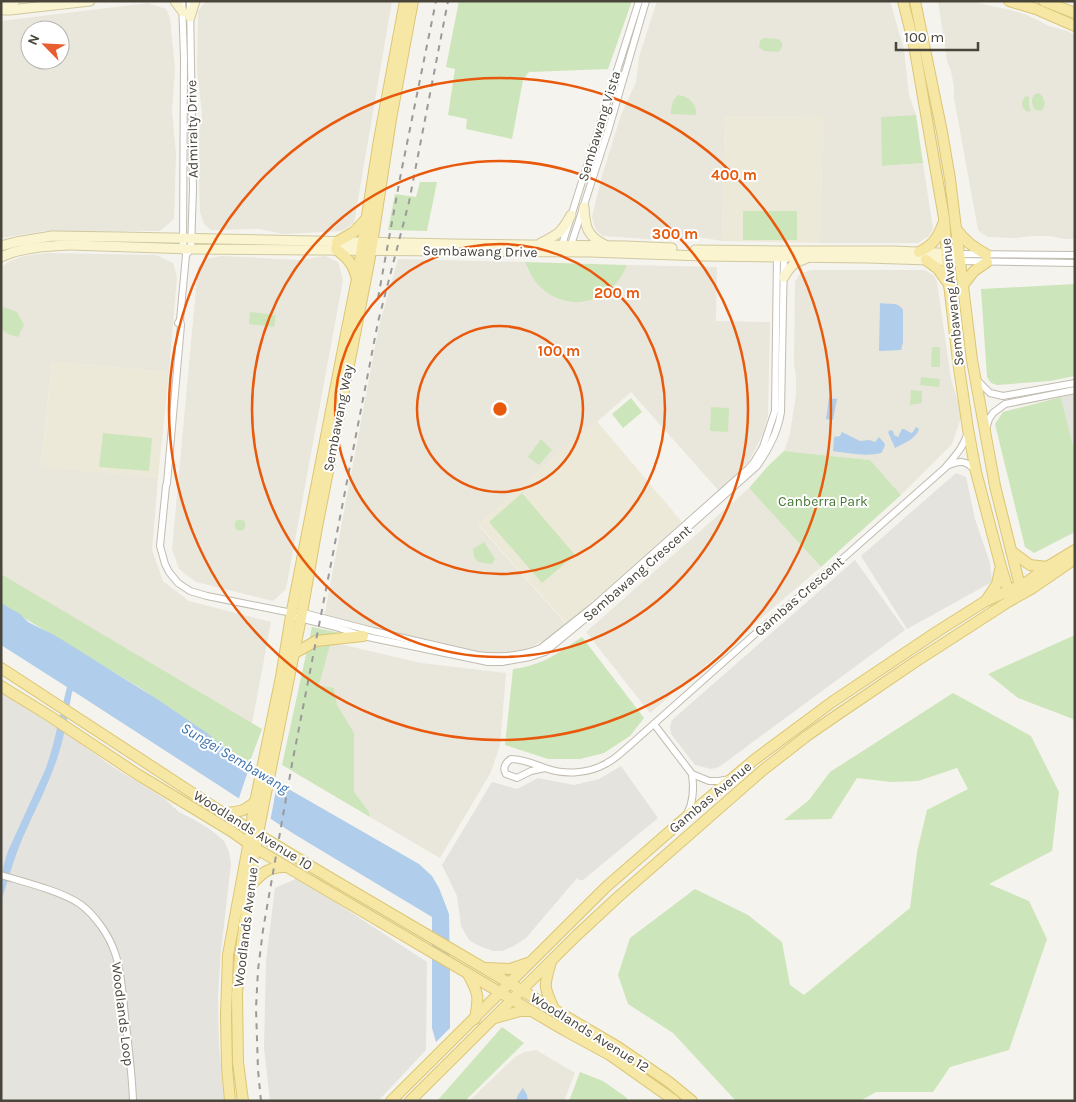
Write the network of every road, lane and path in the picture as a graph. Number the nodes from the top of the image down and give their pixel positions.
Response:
1 (15, 1) edge
2 (90, 1) edge
3 (175, 1) edge
4 (182, 1) edge
5 (190, 1) edge
6 (195, 1) edge
7 (638, 1) edge
8 (646, 1) edge
9 (903, 1) edge
10 (1009, 1) edge
11 (1044, 1) edge
12 (1, 2) edge
13 (406, 2) edge
14 (917, 4) edge
15 (1, 10) edge
16 (1075, 13) edge
17 (186, 15) junction
18 (1075, 26) edge
19 (584, 207) junction
20 (571, 215) junction
21 (367, 218) junction
22 (944, 218) junction
23 (956, 229) junction
24 (187, 239) junction
25 (538, 244) junction
26 (1, 246) edge
27 (337, 246) junction
28 (367, 246) junction
29 (606, 246) junction
30 (565, 248) junction
31 (187, 251) junction
32 (781, 254) junction
33 (1075, 255) edge
34 (922, 256) junction
35 (1, 257) edge
36 (810, 257) junction
37 (947, 257) junction
38 (960, 258) junction
39 (986, 258) junction
40 (1075, 262) edge
41 (784, 277) junction
42 (357, 279) junction
43 (949, 284) junction
44 (963, 286) junction
45 (357, 324) junction
46 (346, 334) junction
47 (975, 378) junction
48 (1075, 383) edge
49 (1075, 390) edge
50 (968, 429) junction
51 (985, 433) junction
52 (945, 468) junction
53 (976, 472) junction
54 (1075, 550) edge
55 (1011, 551) junction
56 (1075, 559) edge
57 (1001, 567) junction
58 (1047, 568) junction
59 (1021, 590) junction
60 (1010, 595) junction
61 (984, 602) junction
62 (295, 614) junction
63 (363, 636) junction
64 (293, 654) junction
65 (1, 668) edge
66 (1, 686) edge
67 (654, 724) junction
68 (802, 725) junction
69 (808, 735) junction
70 (770, 749) junction
71 (268, 758) junction
72 (776, 759) junction
73 (545, 768) junction
74 (692, 774) junction
75 (732, 778) junction
76 (256, 801) junction
77 (223, 813) junction
78 (257, 814) junction
79 (685, 818) junction
80 (231, 831) junction
81 (254, 832) junction
82 (252, 846) junction
83 (288, 867) junction
84 (243, 871) junction
85 (1, 874) edge
86 (250, 886) junction
87 (551, 961) junction
88 (532, 962) junction
89 (483, 967) junction
90 (468, 973) junction
91 (510, 984) junction
92 (521, 990) junction
93 (501, 992) junction
94 (513, 999) junction
95 (533, 1011) junction
96 (556, 1011) junction
97 (475, 1018) junction
98 (493, 1018) junction
99 (133, 1101) edge
100 (230, 1101) edge
101 (243, 1101) edge
102 (391, 1101) edge
103 (410, 1101) edge
104 (674, 1101) edge
105 (692, 1101) edge

1 - 12 main road
2 - 15 main road
3 - 17 main road
4 - 17 street, Admiralty Drive
5 - 17 street, Admiralty Drive
6 - 17 main road
7 - 20 street, Sembawang Vista
8 - 19 street, Sembawang Vista
9 - 22 main road, Sembawang Avenue
10 - 18 main road
11 - 16 main road
13 - 21 main road, Sembawang Way
13 - 28 main road, Sembawang Way
14 - 23 main road, Sembawang Avenue
17 - 24 street, Admiralty Drive
19 - 29 main road
19 - 30 street, Sembawang Vista
20 - 25 main road
20 - 30 street, Sembawang Vista
21 - 27 main road
21 - 28 main road, Sembawang Way
22 - 34 main road
22 - 37 main road, Sembawang Avenue
23 - 38 main road, Sembawang Avenue
23 - 39 main road
24 - 26 main road, Sembawang Drive
24 - 27 main road, Sembawang Drive
24 - 31 street, Admiralty Drive
25 - 28 main road, Sembawang Drive
25 - 30 main road, Sembawang Drive
27 - 28 main road, Sembawang Drive
27 - 31 main road, Sembawang Drive
27 - 42 main road
28 - 30 main road, Sembawang Drive
28 - 42 main road, Sembawang Way
28 - 45 main road, Sembawang Way
29 - 30 main road, Sembawang Drive
29 - 32 main road, Sembawang Drive
30 - 32 main road, Sembawang Drive
31 - 35 main road, Sembawang Drive
31 - 62 street, Admiralty Drive
32 - 34 main road, Sembawang Drive
32 - 36 main road, Sembawang Drive
32 - 41 street, Sembawang Crescent
32 - 62 street, Sembawang Crescent
33 - 39 street
34 - 36 main road, Sembawang Drive
34 - 37 main road, Sembawang Drive
34 - 43 main road
36 - 41 main road
37 - 38 main road, Sembawang Drive
37 - 43 main road, Sembawang Avenue
38 - 39 street
38 - 44 main road, Sembawang Avenue
39 - 40 street
39 - 44 main road
41 - 63 street, Sembawang Crescent
42 - 46 main road, Sembawang Way
43 - 50 main road, Sembawang Avenue
44 - 47 main road, Sembawang Avenue
45 - 46 main road
45 - 62 main road, Sembawang Way
46 - 62 main road, Sembawang Way
47 - 48 street
47 - 51 main road, Sembawang Avenue
49 - 51 street
50 - 52 street, Gambas Crescent
50 - 53 main road, Sembawang Avenue
51 - 55 main road, Sembawang Avenue
52 - 53 street
52 - 67 street, Gambas Crescent
53 - 57 main road, Sembawang Avenue
54 - 58 main road, Gambas Avenue
55 - 58 main road
55 - 59 main road, Sembawang Avenue
56 - 59 main road, Gambas Avenue
57 - 60 main road, Sembawang Avenue
57 - 61 main road
58 - 59 main road, Gambas Avenue
59 - 60 main road, Gambas Avenue
60 - 61 main road, Gambas Avenue
60 - 69 main road, Gambas Avenue
61 - 68 main road, Gambas Avenue
62 - 63 street, Sembawang Crescent
62 - 64 main road, Sembawang Way
62 - 71 main road, Sembawang Way
63 - 64 main road
64 - 71 main road, Sembawang Way
65 - 77 main road, Woodlands Avenue 10
66 - 80 main road, Woodlands Avenue 10
67 - 73 street, Gambas Crescent
67 - 74 street
68 - 69 main road
68 - 70 main road, Gambas Avenue
69 - 72 main road, Gambas Avenue
70 - 72 main road
70 - 75 main road, Gambas Avenue
71 - 76 main road, Sembawang Way
71 - 78 main road, Sembawang Way
72 - 87 main road, Gambas Avenue
73 - 73 street, Gambas Crescent
74 - 75 street
74 - 79 street
75 - 79 main road, Gambas Avenue
76 - 77 main road
76 - 78 main road, Sembawang Way
77 - 81 main road, Woodlands Avenue 10
78 - 81 main road, Sembawang Way
79 - 88 main road, Gambas Avenue
80 - 82 main road, Woodlands Avenue 10
80 - 84 main road
81 - 82 main road, Woodlands Avenue 7
81 - 89 main road, Woodlands Avenue 10
82 - 83 main road, Woodlands Avenue 10
82 - 84 main road, Woodlands Avenue 7
82 - 86 main road, Woodlands Avenue 7
83 - 86 main road
83 - 90 main road, Woodlands Avenue 10
84 - 100 main road, Woodlands Avenue 7
85 - 99 street, Woodlands Loop
86 - 101 main road, Woodlands Avenue 7
87 - 92 main road, Gambas Avenue
87 - 96 main road
88 - 89 main road
88 - 91 main road, Gambas Avenue
89 - 91 main road, Woodlands Avenue 10
90 - 93 main road, Woodlands Avenue 10
90 - 97 main road
91 - 92 main road, Woodlands Avenue 12
91 - 93 main road, Gambas Avenue
92 - 94 main road, Gambas Avenue
92 - 96 main road, Woodlands Avenue 12
93 - 94 main road, Woodlands Avenue 12
93 - 97 main road, Gambas Avenue
94 - 95 main road, Woodlands Avenue 12
94 - 98 main road, Gambas Avenue
95 - 98 main road
95 - 104 main road, Woodlands Avenue 12
96 - 105 main road, Woodlands Avenue 12
97 - 102 main road, Gambas Avenue
98 - 103 main road, Gambas Avenue

